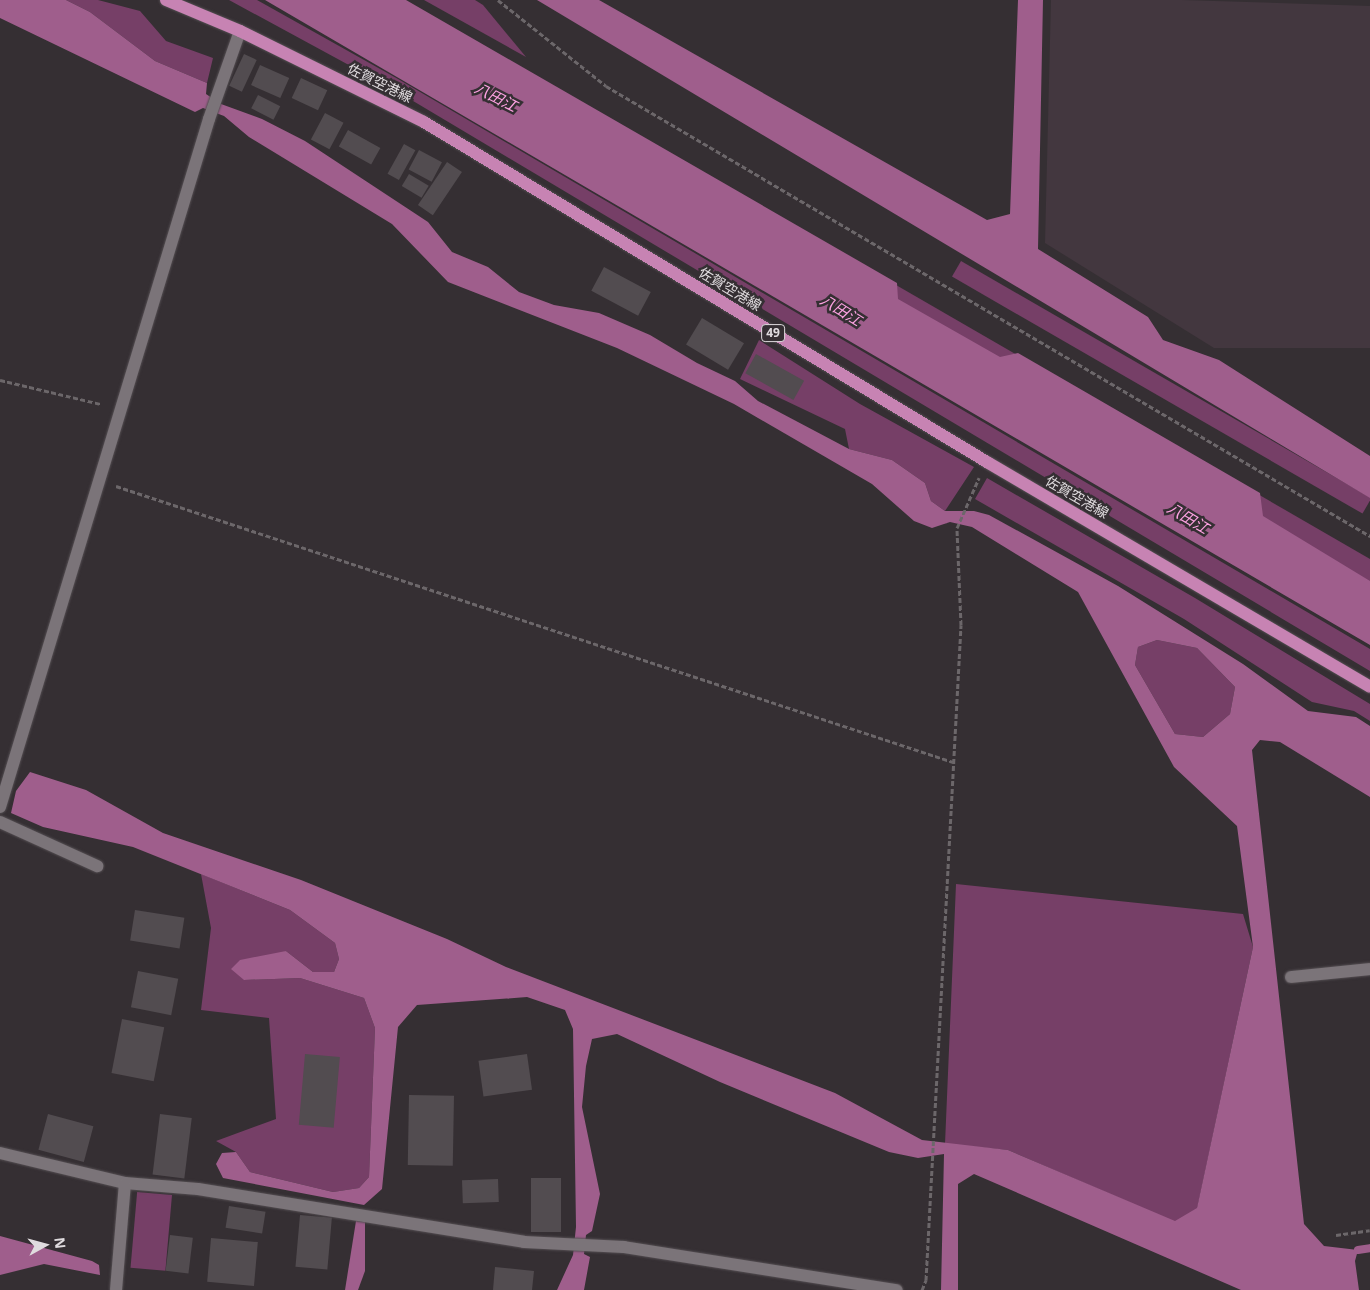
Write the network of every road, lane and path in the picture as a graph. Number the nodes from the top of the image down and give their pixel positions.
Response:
1 (166, 0) edge
2 (498, 0) edge
3 (240, 31) junction
4 (0, 380) edge
5 (121, 409) junction
6 (987, 462) junction
7 (99, 481) junction
8 (1370, 536) edge
9 (1370, 687) edge
10 (953, 762) junction
11 (0, 807) edge
12 (0, 822) edge
13 (97, 866) dead end
14 (1370, 969) edge
15 (1291, 977) dead end
16 (0, 1153) edge
17 (125, 1183) junction
18 (1370, 1230) edge
19 (1336, 1235) dead end
20 (116, 1290) edge
21 (897, 1290) edge
22 (922, 1290) edge

1 - 3 main road, 佐賀空港線 / 49
2 - 8 path
3 - 5 street
3 - 6 main road, 佐賀空港線 / 49
4 - 5 path
5 - 7 street
6 - 9 main road, 佐賀空港線 / 49
6 - 10 path
7 - 10 path
7 - 11 street
10 - 22 path
12 - 13 street
14 - 15 street
16 - 17 street
17 - 20 street
17 - 21 street
18 - 19 path

